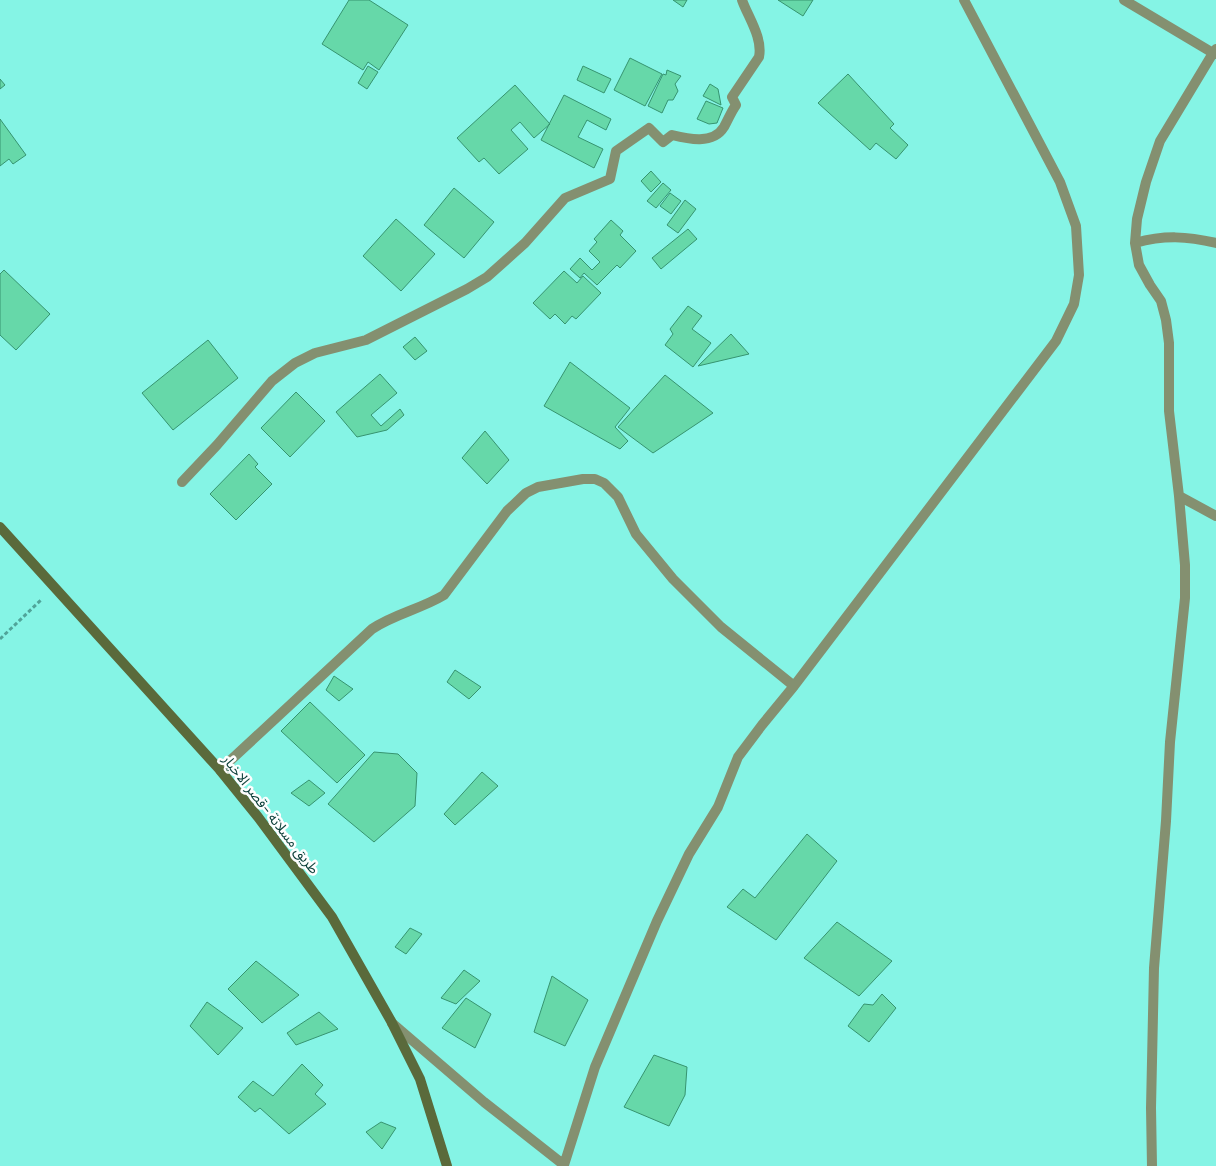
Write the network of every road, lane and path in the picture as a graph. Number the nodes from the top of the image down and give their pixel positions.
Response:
1 (742, 0) edge
2 (964, 0) edge
3 (1124, 0) edge
4 (1215, 52) edge
5 (1135, 243) junction
6 (1216, 243) edge
7 (182, 482) dead end
8 (1179, 496) junction
9 (1216, 516) edge
10 (0, 527) edge
11 (54, 588) junction
12 (0, 639) edge
13 (794, 686) junction
14 (220, 770) junction
15 (391, 1021) junction
16 (447, 1166) edge
17 (563, 1166) edge
18 (1152, 1166) edge

1 - 7 street
2 - 13 street
3 - 4 street
4 - 5 street
5 - 6 street
5 - 8 street
8 - 9 street
8 - 18 street
10 - 11 main road, طريق مسلاتة -قصر الاخيار
11 - 12 path
11 - 14 main road, طريق مسلاتة -قصر الاخيار
13 - 14 street
13 - 17 street
14 - 15 main road, طريق مسلاتة -قصر الاخيار
15 - 16 main road, طريق مسلاتة -قصر الاخيار
15 - 17 street

